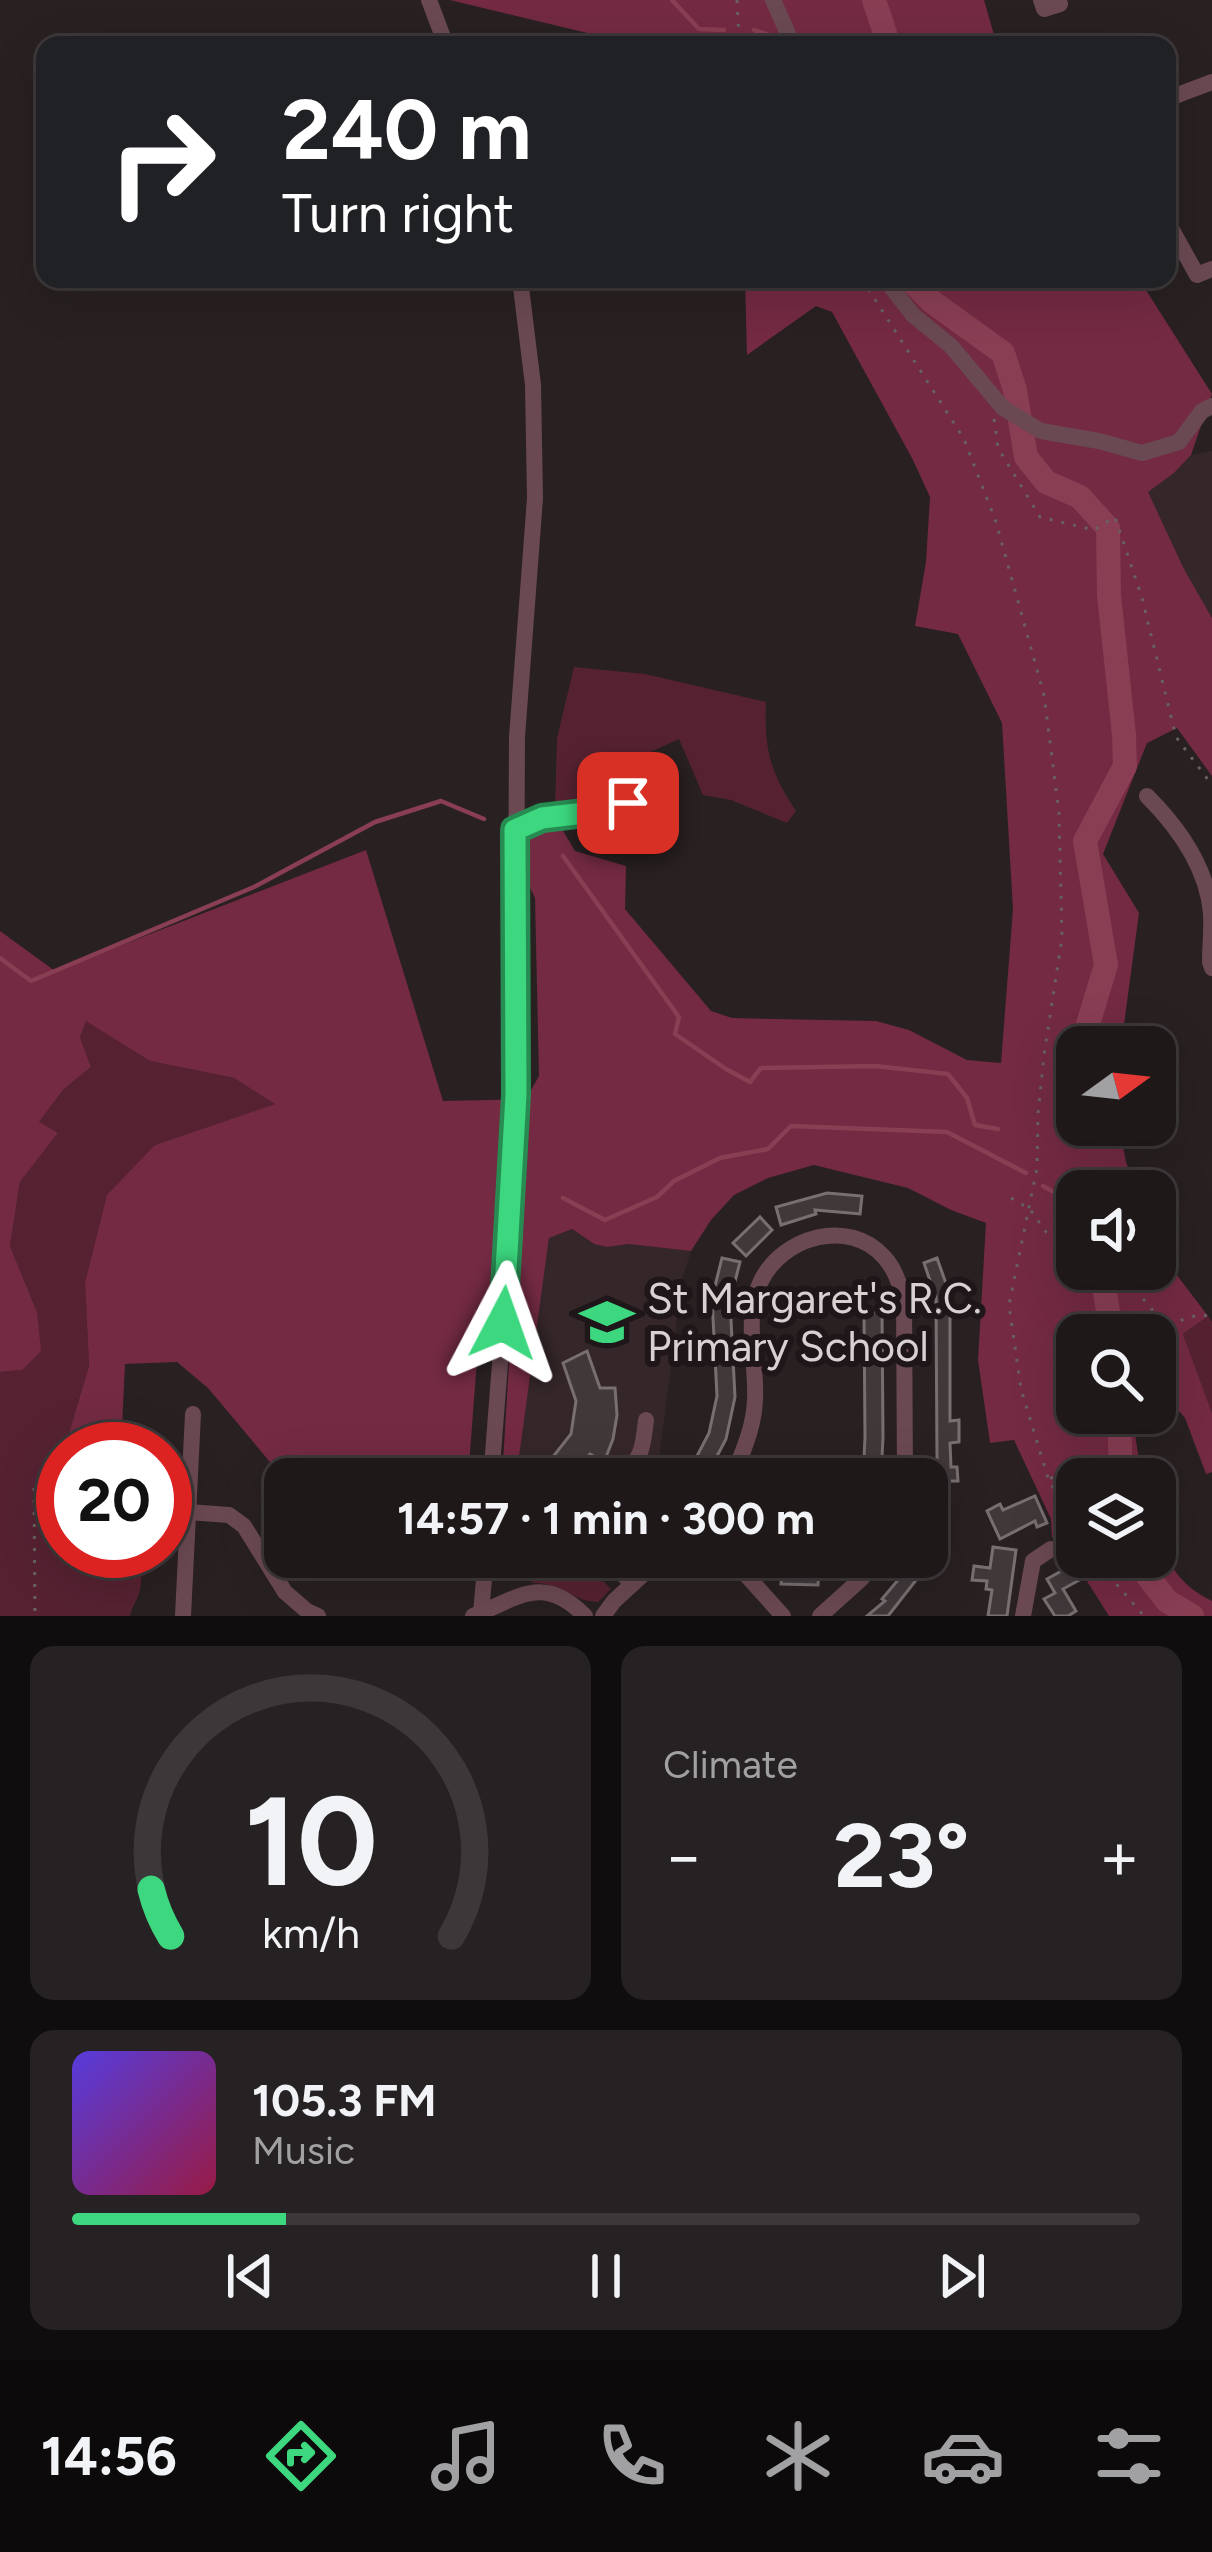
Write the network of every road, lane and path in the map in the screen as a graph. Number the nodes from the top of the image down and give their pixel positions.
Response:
1 (430, 0) edge
2 (736, 0) edge
3 (773, 0) edge
4 (1041, 0) edge
5 (1060, 4) dead end
6 (443, 36) edge
7 (742, 36) edge
8 (789, 36) edge
9 (1212, 82) edge
10 (1176, 96) edge
11 (1176, 237) edge
12 (1212, 269) edge
13 (521, 288) edge
14 (868, 288) edge
15 (892, 288) edge
16 (989, 392) junction
17 (1212, 406) edge
18 (1212, 785) edge
19 (1148, 796) dead end
20 (628, 803) dead end
21 (515, 830) junction
22 (1212, 968) edge
23 (1011, 1198) dead end
24 (1030, 1209) junction
25 (1056, 1241) edge
26 (1135, 1290) edge
27 (1212, 1316) edge
28 (193, 1414) dead end
29 (646, 1420) dead end
30 (192, 1434) edge
31 (492, 1458) edge
32 (638, 1458) edge
33 (741, 1458) edge
34 (904, 1458) edge
35 (1056, 1477) edge
36 (1048, 1478) junction
37 (34, 1488) dead end
38 (1056, 1492) edge
39 (192, 1512) edge
40 (1051, 1549) dead end
41 (185, 1578) edge
42 (483, 1578) edge
43 (626, 1578) edge
44 (639, 1578) edge
45 (749, 1578) edge
46 (862, 1578) edge
47 (1112, 1578) edge
48 (632, 1584) junction
49 (477, 1614) edge
50 (35, 1616) edge
51 (183, 1616) edge
52 (318, 1616) edge
53 (585, 1616) edge
54 (603, 1616) edge
55 (783, 1616) edge
56 (820, 1616) edge
57 (1023, 1616) edge
58 (1144, 1616) edge

1 - 6 street
2 - 7 path
3 - 8 street
4 - 5 street
9 - 10 street
11 - 12 street
13 - 21 street
14 - 24 path
15 - 16 street
16 - 17 street
16 - 18 path
19 - 22 street
20 - 21 street
21 - 31 street
23 - 24 path
24 - 25 path
24 - 36 path
26 - 27 path
28 - 30 street
29 - 32 street
33 - 34 street
35 - 36 path
36 - 38 path
37 - 50 path
39 - 52 street
40 - 57 street
41 - 51 street
42 - 49 street
43 - 48 street
44 - 48 street
45 - 55 street
46 - 56 street
47 - 58 path
48 - 54 street
49 - 53 street

